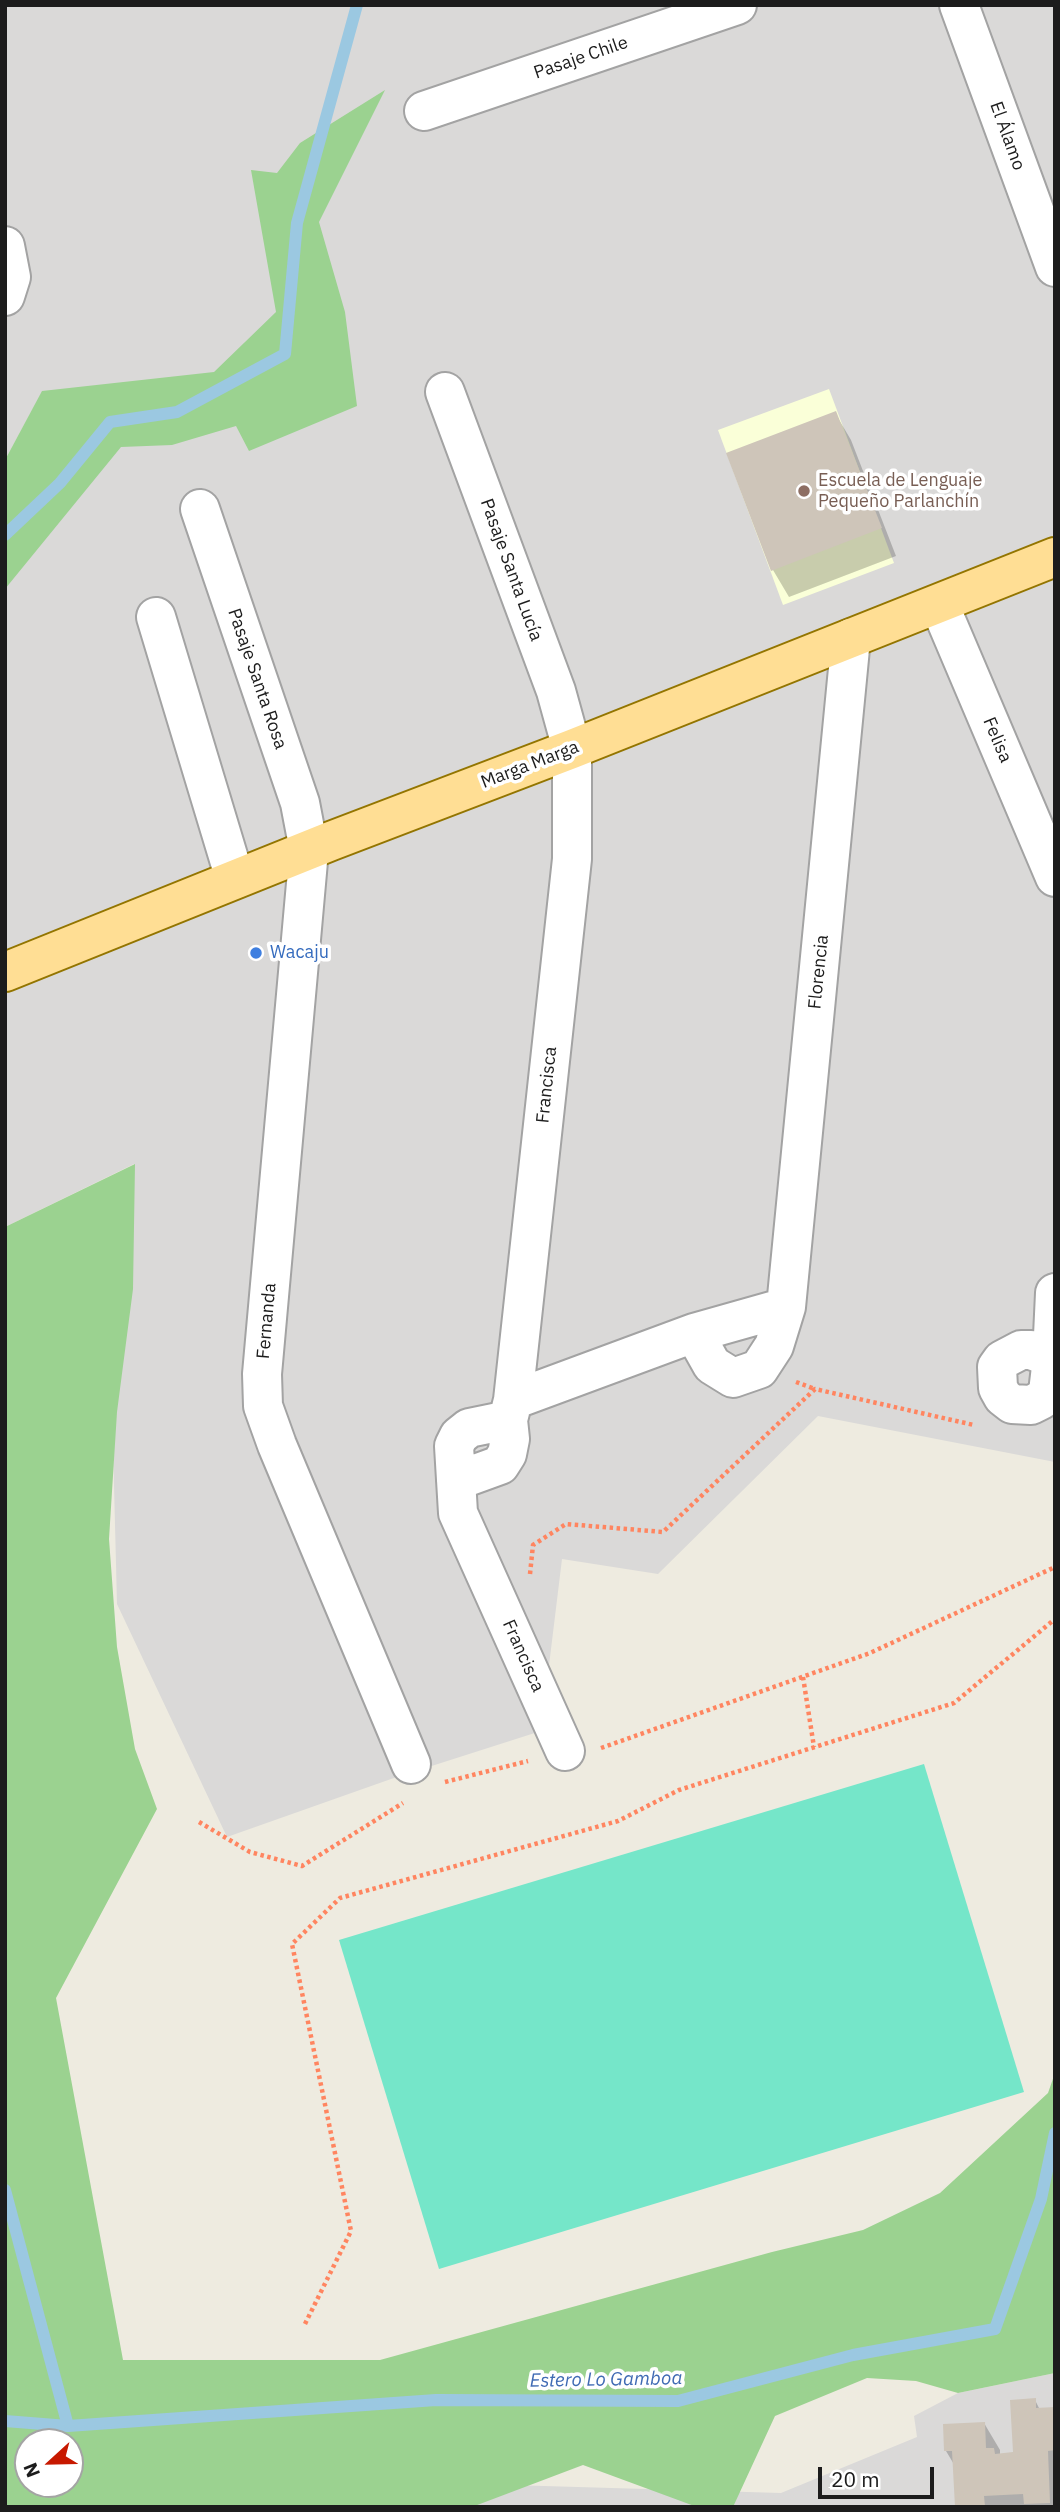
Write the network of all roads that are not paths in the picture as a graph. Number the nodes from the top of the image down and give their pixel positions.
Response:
1 (737, 5) edge
2 (959, 5) edge
3 (424, 111) dead end
4 (5, 246) edge
5 (1055, 267) edge
6 (5, 296) edge
7 (445, 392) dead end
8 (200, 509) dead end
9 (1055, 557) edge
10 (939, 604) junction
11 (156, 617) dead end
12 (851, 638) junction
13 (572, 749) junction
14 (309, 850) junction
15 (1055, 877) edge
16 (235, 879) junction
17 (5, 972) edge
18 (1055, 1293) edge
19 (786, 1307) junction
20 (694, 1334) junction
21 (1045, 1355) dead end
22 (511, 1410) junction
23 (565, 1751) road end
24 (409, 1783) road end

1 - 3 street, Pasaje Chile
2 - 5 street, El Álamo
4 - 6 street
7 - 13 street, Pasaje Santa Lucía
8 - 14 street, Pasaje Santa Rosa
9 - 10 main road, Marga Marga
10 - 12 main road, Marga Marga
10 - 15 street, Felisa
11 - 16 street
12 - 13 main road, Marga Marga
12 - 19 street, Florencia
13 - 14 main road, Marga Marga
13 - 22 street, Francisca
14 - 16 main road, Marga Marga
14 - 24 street, Fernanda
16 - 17 main road, Marga Marga
18 - 21 street
19 - 20 street
19 - 20 street, Florencia
20 - 22 street
22 - 23 street, Francisca

